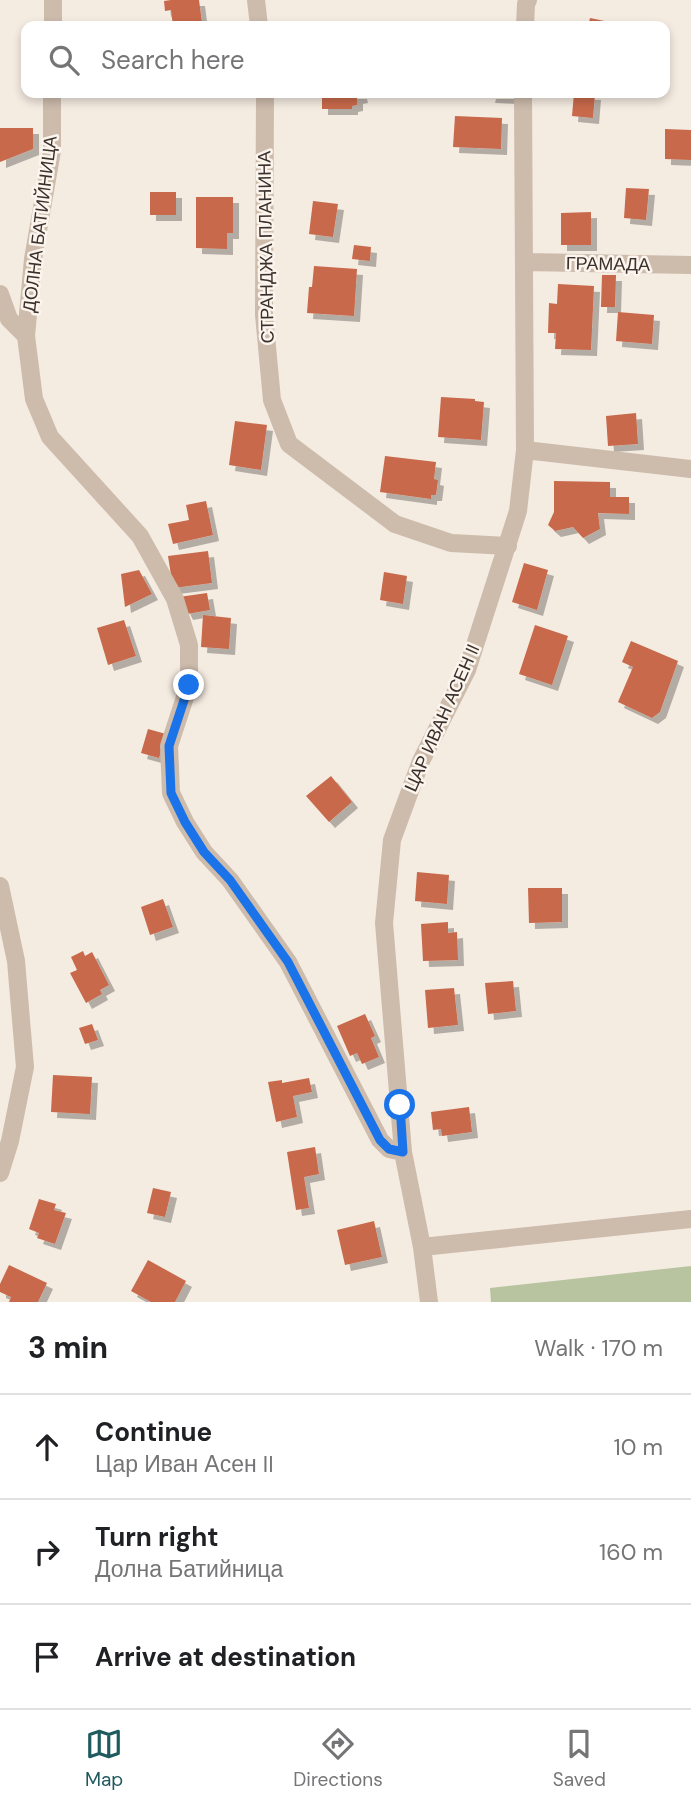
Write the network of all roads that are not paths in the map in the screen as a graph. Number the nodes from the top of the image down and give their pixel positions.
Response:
1 (53, 0) edge
2 (256, 0) edge
3 (528, 0) edge
4 (53, 21) edge
5 (258, 21) edge
6 (525, 21) edge
7 (52, 98) edge
8 (265, 98) edge
9 (523, 98) edge
10 (525, 262) junction
11 (691, 265) edge
12 (0, 294) edge
13 (26, 336) junction
14 (525, 450) junction
15 (691, 470) edge
16 (508, 546) junction
17 (0, 886) edge
18 (403, 1152) junction
19 (0, 1173) edge
20 (691, 1219) edge
21 (422, 1247) junction
22 (429, 1302) edge

1 - 4 street
2 - 5 street
3 - 6 street
7 - 13 street, ДОЛНА БАТИЙНИЦА
8 - 16 street, СТРАНДЖА ПЛАНИНА
9 - 10 street, ЦАР ИВАН АСЕН II
10 - 11 street, ГРАМАДА
10 - 14 street, ЦАР ИВАН АСЕН II
12 - 13 street
13 - 18 street, ДОЛНА БАТИЙНИЦА
14 - 15 street
14 - 16 street, ЦАР ИВАН АСЕН II
16 - 18 street, ЦАР ИВАН АСЕН II
17 - 19 street
18 - 21 street, ЦАР ИВАН АСЕН II
20 - 21 street
21 - 22 street, ЦАР ИВАН АСЕН II

